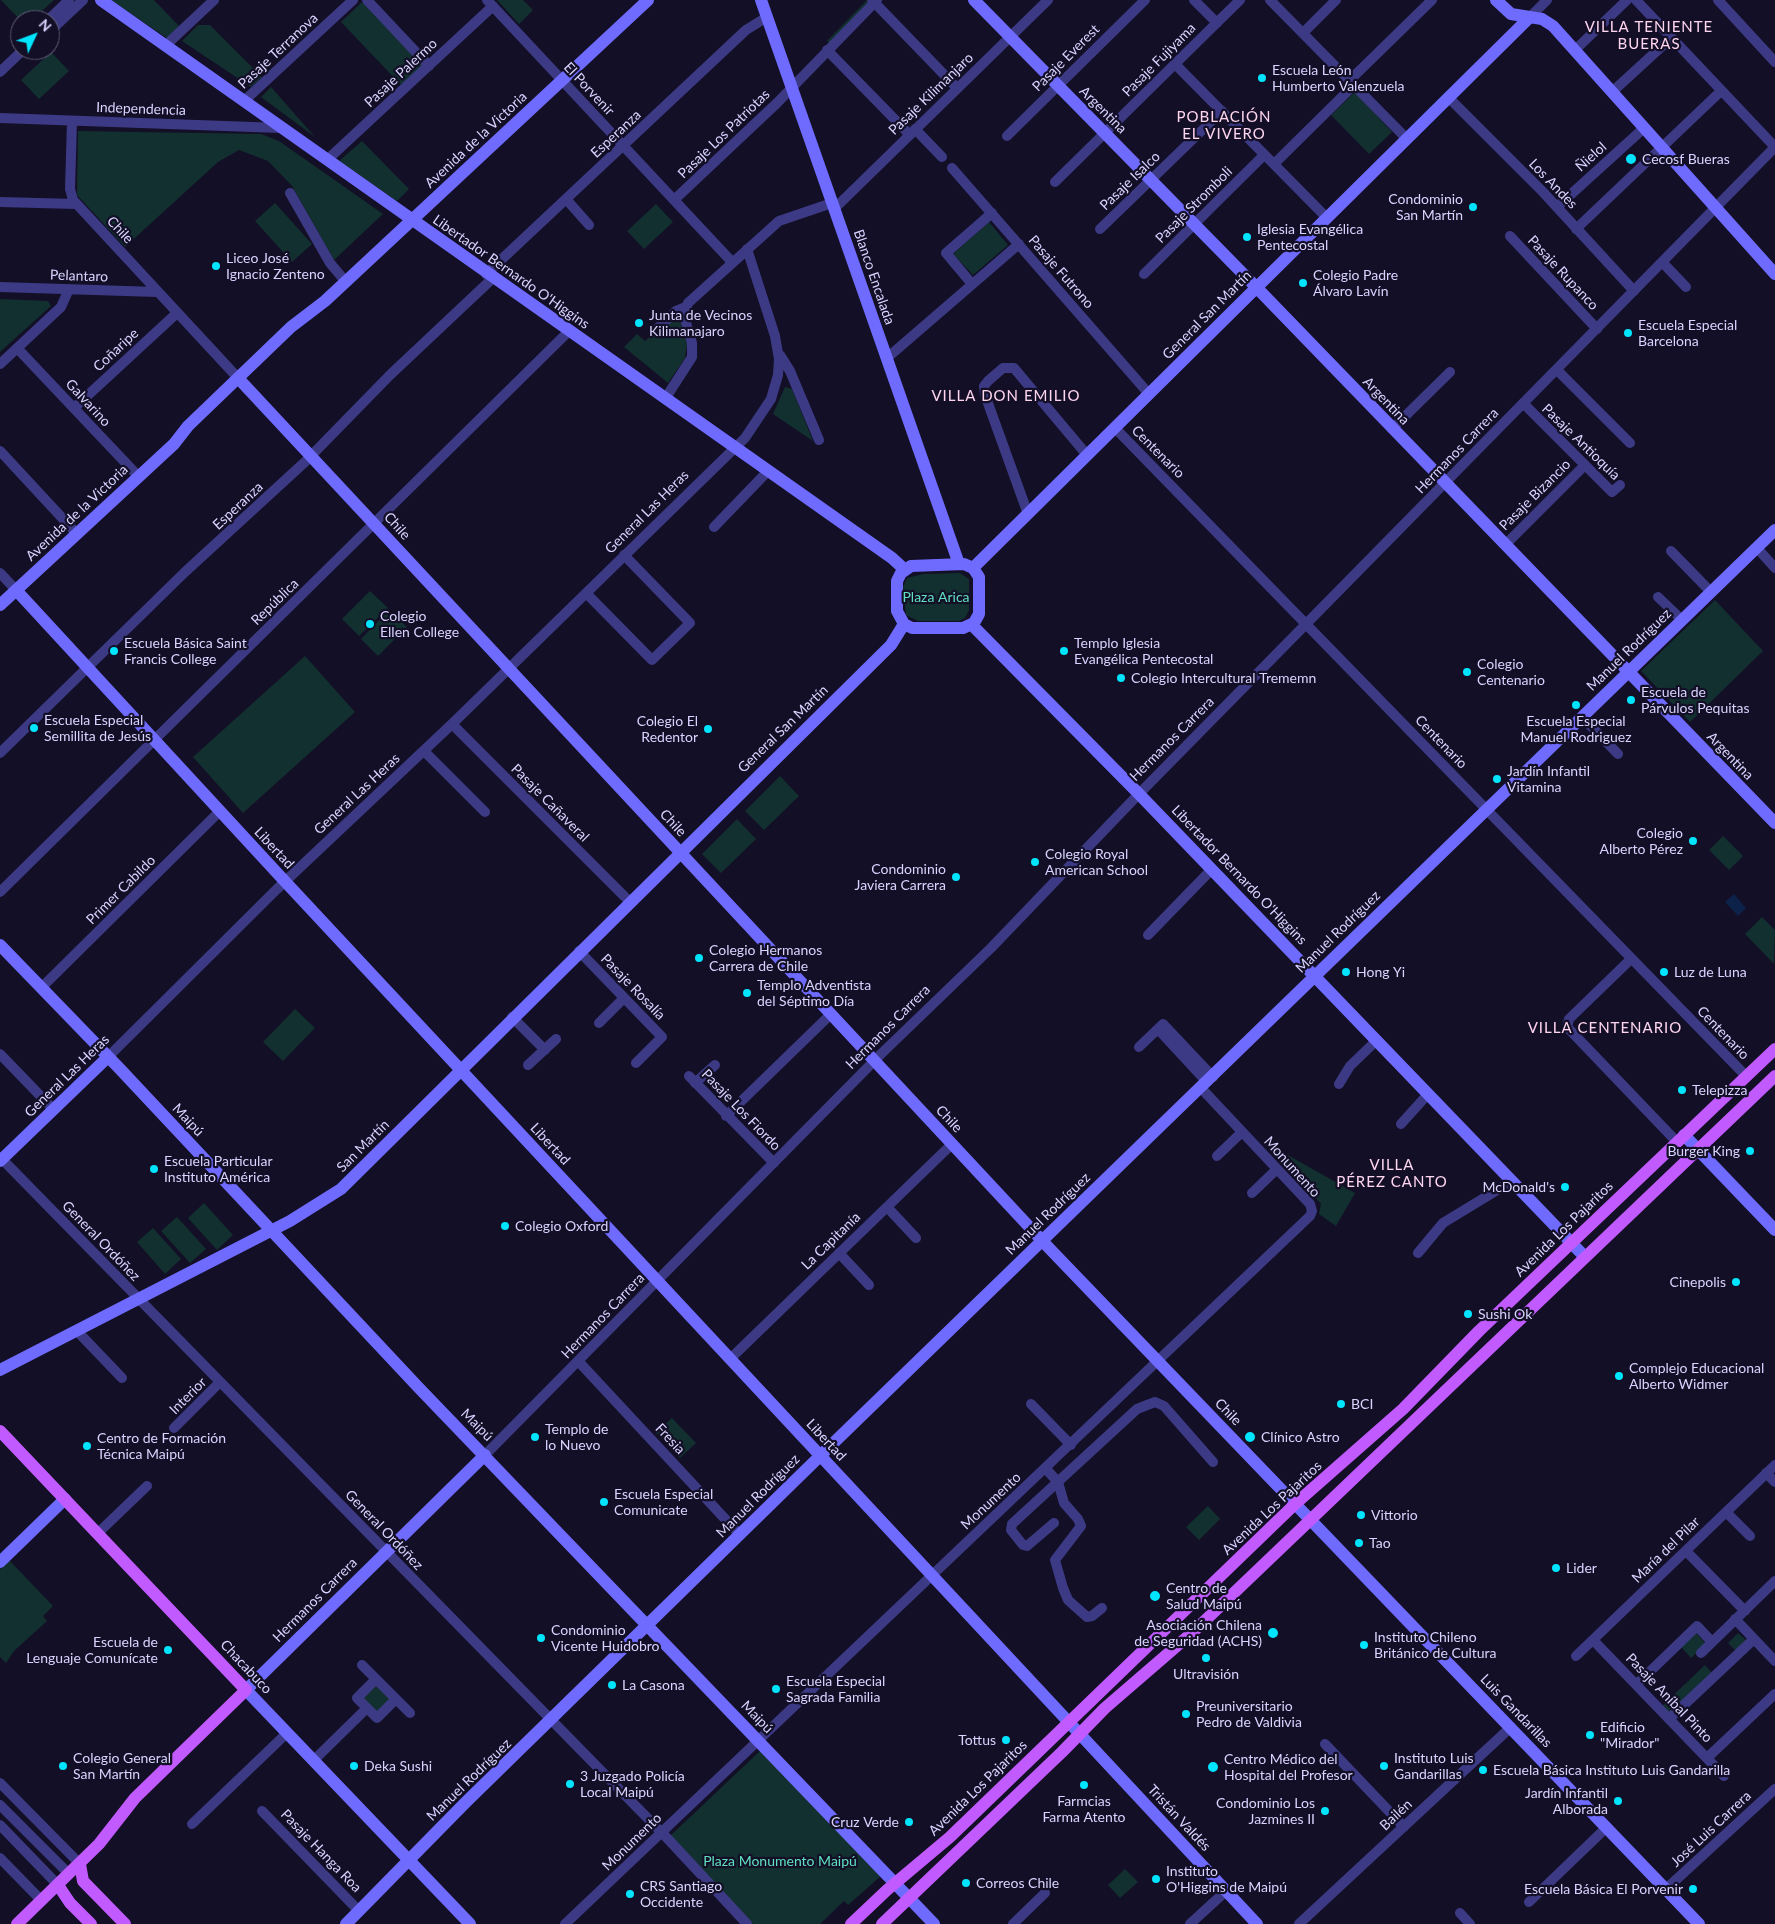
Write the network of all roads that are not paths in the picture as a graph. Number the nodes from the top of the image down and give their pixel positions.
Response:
1 (70, 0) edge
2 (83, 0) edge
3 (101, 0) edge
4 (214, 0) edge
5 (353, 0) edge
6 (367, 0) edge
7 (647, 0) edge
8 (761, 0) edge
9 (974, 0) edge
10 (1048, 0) edge
11 (1144, 0) edge
12 (1194, 0) edge
13 (1240, 0) edge
14 (1270, 0) edge
15 (1336, 0) edge
16 (1432, 0) edge
17 (1496, 0) edge
18 (1547, 0) edge
19 (1627, 0) edge
20 (1636, 0) edge
21 (1718, 0) edge
22 (875, 1) edge
23 (490, 3) edge
24 (59, 10) edge
25 (767, 17) junction
26 (1530, 17) junction
27 (60, 22) edge
28 (1217, 23) junction
29 (1303, 33) junction
30 (1010, 36) junction
31 (1671, 38) junction
32 (165, 46) junction
33 (827, 50) junction
34 (1575, 50) junction
35 (13, 60) edge
36 (1775, 62) edge
37 (1175, 64) junction
38 (428, 66) junction
39 (0, 72) edge
40 (562, 80) junction
41 (1352, 83) junction
42 (792, 86) junction
43 (1058, 86) junction
44 (957, 88) junction
45 (1721, 91) junction
46 (1612, 92) junction
47 (1449, 98) junction
48 (244, 101) junction
49 (1222, 111) junction
50 (0, 118) edge
51 (72, 121) junction
52 (281, 128) junction
53 (1644, 128) junction
54 (912, 132) junction
55 (1105, 133) junction
56 (1008, 136) dead end
57 (1407, 139) junction
58 (623, 146) junction
59 (1775, 147) edge
60 (1662, 148) junction
61 (1264, 154) junction
62 (942, 157) dead end
63 (327, 160) junction
64 (1274, 164) junction
65 (952, 168) dead end
66 (1151, 180) junction
67 (1055, 182) dead end
68 (290, 193) dead end
69 (566, 199) junction
70 (674, 200) junction
71 (0, 202) edge
72 (76, 204) junction
73 (833, 206) junction
74 (1557, 207) junction
75 (1716, 208) junction
76 (992, 213) junction
77 (1327, 218) junction
78 (412, 220) junction
79 (1194, 224) junction
80 (589, 225) dead end
81 (1576, 228) junction
82 (1100, 229) dead end
83 (1510, 236) dead end
84 (1019, 244) junction
85 (747, 249) junction
86 (732, 262) junction
87 (1662, 262) junction
88 (1772, 266) edge
89 (1144, 274) dead end
90 (490, 276) junction
91 (346, 282) junction
92 (972, 284) junction
93 (0, 287) edge
94 (1686, 287) dead end
95 (1257, 288) junction
96 (69, 289) junction
97 (1634, 291) junction
98 (158, 292) junction
99 (686, 307) junction
100 (177, 312) junction
101 (657, 329) dead end
102 (1597, 329) junction
103 (569, 332) junction
104 (18, 348) junction
105 (779, 352) junction
106 (887, 358) junction
107 (0, 364) edge
108 (1557, 370) junction
109 (1450, 372) dead end
110 (241, 381) junction
111 (1149, 394) junction
112 (665, 399) junction
113 (1524, 404) junction
114 (74, 408) junction
115 (1115, 428) junction
116 (1392, 429) junction
117 (818, 440) dead end
118 (1630, 443) dead end
119 (734, 447) junction
120 (0, 450) edge
121 (1087, 455) junction
122 (312, 456) junction
123 (1585, 465) junction
124 (768, 471) junction
125 (139, 477) junction
126 (1446, 484) junction
127 (1620, 485) dead end
128 (1028, 514) junction
129 (375, 524) junction
130 (714, 527) dead end
131 (1775, 530) edge
132 (77, 534) junction
133 (1505, 545) junction
134 (1757, 548) junction
135 (1671, 551) dead end
136 (624, 556) junction
137 (959, 564) junction
138 (973, 568) junction
139 (1775, 568) edge
140 (904, 569) junction
141 (0, 573) edge
142 (1709, 589) junction
143 (16, 590) junction
144 (586, 593) junction
145 (1658, 596) dead end
146 (0, 605) edge
147 (1682, 620) junction
148 (904, 624) junction
149 (1307, 624) junction
150 (972, 625) junction
151 (88, 668) junction
152 (508, 670) junction
153 (1628, 672) junction
154 (1582, 717) junction
155 (452, 724) junction
156 (154, 741) junction
157 (424, 751) junction
158 (0, 753) edge
159 (1618, 754) dead end
160 (1139, 794) junction
161 (1487, 809) junction
162 (220, 812) junction
163 (485, 812) dead end
164 (1775, 823) edge
165 (679, 852) junction
166 (1212, 869) junction
167 (285, 882) junction
168 (0, 892) edge
169 (629, 901) junction
170 (1148, 935) dead end
171 (0, 945) edge
172 (579, 952) junction
173 (1631, 958) junction
174 (1315, 975) junction
175 (41, 988) junction
176 (624, 998) junction
177 (831, 1014) junction
178 (512, 1017) junction
179 (599, 1023) dead end
180 (556, 1039) dead end
181 (1376, 1040) junction
182 (1139, 1047) dead end
183 (1775, 1049) edge
184 (545, 1050) junction
185 (0, 1054) edge
186 (108, 1057) junction
187 (875, 1061) junction
188 (636, 1063) dead end
189 (528, 1065) dead end
190 (715, 1065) dead end
191 (460, 1069) junction
192 (1746, 1076) junction
193 (1775, 1076) edge
194 (1207, 1082) junction
195 (1339, 1084) dead end
196 (1428, 1094) junction
197 (54, 1110) junction
198 (726, 1116) junction
199 (1401, 1124) dead end
200 (1242, 1132) junction
201 (1681, 1139) junction
202 (952, 1144) junction
203 (1698, 1150) junction
204 (1217, 1156) dead end
205 (1, 1159) edge
206 (774, 1163) junction
207 (1277, 1169) junction
208 (1512, 1181) junction
209 (1252, 1193) dead end
210 (887, 1207) junction
211 (1775, 1230) edge
212 (272, 1231) junction
213 (916, 1238) dead end
214 (1042, 1240) junction
215 (1571, 1242) junction
216 (839, 1253) junction
217 (1418, 1253) dead end
218 (1585, 1257) junction
219 (658, 1282) junction
220 (869, 1285) dead end
221 (139, 1299) junction
222 (77, 1331) junction
223 (730, 1359) junction
224 (579, 1362) junction
225 (1158, 1362) junction
226 (0, 1370) edge
227 (122, 1378) dead end
228 (220, 1382) junction
229 (1031, 1404) dead end
230 (174, 1428) dead end
231 (0, 1431) edge
232 (1071, 1445) junction
233 (485, 1455) junction
234 (820, 1456) junction
235 (1213, 1462) dead end
236 (1775, 1465) edge
237 (1046, 1469) junction
238 (1766, 1473) junction
239 (1058, 1482) junction
240 (1775, 1482) edge
241 (147, 1486) dead end
242 (65, 1499) junction
243 (1296, 1504) junction
244 (1726, 1512) junction
245 (1310, 1519) junction
246 (1054, 1523) dead end
247 (98, 1533) junction
248 (740, 1535) junction
249 (1750, 1536) dead end
250 (386, 1551) junction
251 (1686, 1551) junction
252 (0, 1562) edge
253 (932, 1576) junction
254 (1775, 1582) edge
255 (1102, 1608) dead end
256 (1745, 1611) junction
257 (1736, 1620) junction
258 (648, 1625) junction
259 (1754, 1639) junction
260 (1592, 1640) junction
261 (1712, 1642) junction
262 (1701, 1653) dead end
263 (1576, 1656) dead end
264 (1775, 1661) edge
265 (362, 1665) dead end
266 (376, 1679) junction
267 (1637, 1684) junction
268 (246, 1690) junction
269 (1775, 1694) edge
270 (396, 1699) junction
271 (367, 1708) junction
272 (410, 1713) dead end
273 (1670, 1718) junction
274 (551, 1720) junction
275 (1068, 1722) junction
276 (1511, 1727) junction
277 (287, 1733) junction
278 (1079, 1733) junction
279 (759, 1740) junction
280 (1325, 1744) dead end
281 (1707, 1758) junction
282 (313, 1761) junction
283 (1724, 1776) dead end
284 (0, 1783) edge
285 (1775, 1789) edge
286 (0, 1805) edge
287 (262, 1811) dead end
288 (192, 1824) dead end
289 (0, 1825) edge
290 (1404, 1827) junction
291 (1607, 1828) junction
292 (661, 1833) junction
293 (0, 1858) edge
294 (409, 1861) junction
295 (80, 1864) junction
296 (69, 1874) junction
297 (896, 1883) junction
298 (58, 1884) junction
299 (1666, 1889) junction
300 (1226, 1891) junction
301 (1045, 1893) dead end
302 (910, 1898) junction
303 (41, 1900) junction
304 (1529, 1902) dead end
305 (360, 1911) junction
306 (1460, 1913) dead end
307 (18, 1924) edge
308 (91, 1924) edge
309 (125, 1924) edge
310 (346, 1924) edge
311 (470, 1924) edge
312 (565, 1924) edge
313 (747, 1924) edge
314 (851, 1924) edge
315 (882, 1924) edge
316 (934, 1924) edge
317 (1013, 1924) edge
318 (1190, 1924) edge
319 (1257, 1924) edge
320 (1300, 1924) edge
321 (1470, 1924) edge
322 (1700, 1924) edge

1 - 24 street
2 - 27 street
3 - 32 street, Libertador Bernardo O'Higgins
4 - 32 street
5 - 48 street, Pasaje Terranova
6 - 38 street
7 - 40 street, Avenida de la Victoria
8 - 25 street, Blanco Encalada
9 - 30 street, Argentina
10 - 30 street, Pasaje Kilimanjaro
11 - 43 street, Pasaje Everest
12 - 28 street
13 - 28 street, Pasaje Fujiyama
14 - 29 street
15 - 29 street
16 - 41 street
17 - 26 street
18 - 26 street, General San Martín
19 - 34 street
20 - 31 street
21 - 36 street
22 - 33 street, Pasaje Los Patriotas
22 - 44 street
23 - 38 street, Pasaje Palermo
23 - 40 street, El Porvenir
25 - 42 street, Blanco Encalada
25 - 58 street, Esperanza
26 - 34 street
26 - 47 street, General San Martín
28 - 37 street, Pasaje Fujiyama
29 - 41 street
30 - 43 street, Argentina
30 - 44 street, Pasaje Kilimanjaro
31 - 45 street
31 - 46 street
32 - 48 street, Libertador Bernardo O'Higgins
33 - 42 street, Pasaje Los Patriotas
33 - 54 street
34 - 46 street
35 - 39 street
37 - 49 street
37 - 55 street, Pasaje Fujiyama
38 - 63 street, Pasaje Palermo
40 - 58 street, El Porvenir
40 - 78 street, Avenida de la Victoria
41 - 57 street
41 - 64 street
42 - 70 street, Pasaje Los Patriotas
42 - 73 street, Blanco Encalada
43 - 55 street, Argentina
43 - 56 street, Pasaje Everest
44 - 54 street, Pasaje Kilimanjaro
45 - 59 street
45 - 60 street
46 - 53 street
47 - 57 street, General San Martín
47 - 74 street, Los Andes
48 - 52 street, Libertador Bernardo O'Higgins
49 - 61 street
49 - 66 street, Pasaje Isalco
50 - 51 street, Independencia
51 - 52 street, Independencia
51 - 72 street, Chile
52 - 63 street, Libertador Bernardo O'Higgins
53 - 60 street
53 - 74 street, Ñielol
54 - 62 street
54 - 73 street, Pasaje Kilimanjaro
55 - 66 street, Argentina
55 - 67 street, Pasaje Fujiyama
57 - 77 street, General San Martín
58 - 69 street, Esperanza
58 - 70 street, El Porvenir
59 - 75 street, Hermanos Carrera
60 - 75 street
60 - 81 street
61 - 64 street
61 - 79 street, Pasaje Stromboli
63 - 78 street, Libertador Bernardo O'Higgins
64 - 77 street
65 - 76 street, Pasaje Futrono
66 - 79 street, Argentina
66 - 82 street, Pasaje Isalco
68 - 91 street
69 - 80 street
69 - 90 street, Esperanza
70 - 86 street, El Porvenir
71 - 72 street
72 - 98 street, Chile
73 - 85 street, Pasaje Kilimanjaro
73 - 106 street, Blanco Encalada
74 - 81 street, Los Andes
75 - 87 street, Hermanos Carrera
75 - 88 street
76 - 84 street, Pasaje Futrono
76 - 92 street
77 - 95 street, General San Martín
78 - 90 street, Libertador Bernardo O'Higgins
78 - 91 street, Avenida de la Victoria
79 - 89 street, Pasaje Stromboli
79 - 95 street, Argentina
81 - 97 street, Los Andes
83 - 102 street, Pasaje Rupanco
84 - 92 street
84 - 111 street, Pasaje Futrono
85 - 86 street, Pasaje Kilimanjaro
85 - 105 street
86 - 99 street, Pasaje Kilimanjaro
87 - 94 street
87 - 97 street, Hermanos Carrera
90 - 103 street, Libertador Bernardo O'Higgins
90 - 122 street, Esperanza
91 - 110 street, Avenida de la Victoria
92 - 106 street
93 - 96 street, Pelantaro
95 - 111 street, General San Martín
95 - 116 street, Argentina
96 - 98 street, Pelantaro
96 - 104 street
97 - 102 street, Hermanos Carrera
98 - 100 street, Chile
99 - 101 street, Pasaje Kilimanjaro
99 - 112 street
100 - 110 street, Chile
100 - 114 street, Coñaripe
102 - 108 street, Hermanos Carrera
103 - 112 street, Libertador Bernardo O'Higgins
103 - 129 street, República
104 - 107 street
104 - 114 street, Galvarino
105 - 117 street
105 - 119 street
106 - 137 street, Blanco Encalada
108 - 113 street, Hermanos Carrera
108 - 118 street
109 - 116 street
110 - 122 street, Chile
110 - 125 street, Avenida de la Victoria
111 - 115 street, General San Martín
112 - 119 street, Libertador Bernardo O'Higgins
113 - 123 street, Pasaje Antioquía
113 - 126 street, Hermanos Carrera
114 - 125 street, Galvarino
115 - 121 street, General San Martín
115 - 149 street, Centenario
116 - 126 street, Argentina
119 - 124 street, Libertador Bernardo O'Higgins
119 - 136 street, General Las Heras
120 - 132 street
121 - 128 street, General San Martín
121 - 128 street
122 - 129 street, Chile
122 - 151 street, Esperanza
123 - 127 street, Pasaje Antioquía
123 - 133 street, Pasaje Bizancio
124 - 130 street
124 - 140 street, Libertador Bernardo O'Higgins
125 - 132 street, Avenida de la Victoria
126 - 133 street, Argentina
126 - 149 street, Hermanos Carrera
128 - 138 street, General San Martín
129 - 152 street, Chile
129 - 156 street, República
131 - 134 street, Manuel Rodríguez
132 - 143 street, Avenida de la Victoria
133 - 153 street, Argentina
134 - 139 street
134 - 142 street, Manuel Rodríguez
135 - 142 street
136 - 144 street, General Las Heras
136 - 144 street
137 - 138 street
137 - 140 street
138 - 150 street
140 - 148 street
141 - 143 street, Libertad
142 - 147 street, Manuel Rodríguez
143 - 146 street, Avenida de la Victoria
143 - 151 street, Libertad
144 - 152 street, General Las Heras
145 - 147 street
147 - 153 street, Manuel Rodríguez
148 - 150 street
148 - 165 street, General San Martín
149 - 160 street, Hermanos Carrera
149 - 161 street, Centenario
150 - 160 street, Libertador Bernardo O'Higgins
151 - 156 street, Libertad
151 - 158 street, Esperanza
152 - 155 street, General Las Heras
152 - 165 street, Chile
153 - 154 street, Manuel Rodríguez
153 - 164 street, Argentina
154 - 159 street
154 - 161 street, Manuel Rodríguez
155 - 157 street, General Las Heras
155 - 169 street, Pasaje Cañaveral
156 - 162 street, Libertad
156 - 168 street, República
157 - 163 street
157 - 167 street, General Las Heras
160 - 166 street, Libertador Bernardo O'Higgins
160 - 187 street, Hermanos Carrera
161 - 173 street, Centenario
161 - 174 street, Manuel Rodríguez
162 - 167 street, Libertad
162 - 175 street, Primer Cabildo
165 - 169 street, San Martín
165 - 177 street, Chile
166 - 170 street
166 - 174 street, Libertador Bernardo O'Higgins
167 - 186 street, General Las Heras
167 - 191 street, Libertad
169 - 172 street, San Martín
171 - 175 street, Maipú
172 - 176 street, Pasaje Rosalía
172 - 178 street, San Martín
173 - 192 street, Centenario
173 - 201 street
174 - 181 street, Libertador Bernardo O'Higgins
174 - 194 street, Manuel Rodríguez
175 - 186 street, Maipú
176 - 179 street
176 - 188 street, Pasaje Rosalía
177 - 187 street, Chile
177 - 198 street
178 - 184 street
178 - 191 street, San Martín
180 - 184 street
181 - 195 street
181 - 196 street, Libertador Bernardo O'Higgins
182 - 194 street, Monumento
183 - 192 main road, Avenida Los Pajaritos
184 - 189 street
185 - 197 street
186 - 197 street, General Las Heras
186 - 212 street, Maipú
187 - 202 street, Chile
187 - 206 street, Hermanos Carrera
190 - 198 street, Pasaje Los Fiordo
191 - 212 street, San Martín
191 - 219 street, Libertad
192 - 201 main road, Avenida Los Pajaritos
193 - 203 main road
194 - 200 street, Monumento
194 - 214 street, Manuel Rodríguez
196 - 199 street
196 - 208 street, Libertador Bernardo O'Higgins
197 - 205 street, General Las Heras
198 - 206 street, Pasaje Los Fiordo
200 - 204 street
200 - 207 street, Monumento
201 - 203 street
201 - 215 main road, Avenida Los Pajaritos
202 - 210 street, La Capitanía
202 - 214 street, Chile
203 - 211 street
203 - 218 main road
205 - 221 street, General Ordóñez
206 - 219 street, Hermanos Carrera
207 - 209 street
207 - 225 street, Monumento
208 - 215 street, Libertador Bernardo O'Higgins
208 - 217 street
210 - 213 street
210 - 216 street, La Capitanía
212 - 221 street, San Martín
212 - 233 street, Maipú
214 - 225 street, Chile
214 - 234 street, Manuel Rodríguez
215 - 218 street, Libertador Bernardo O'Higgins
215 - 243 main road, Avenida Los Pajaritos
216 - 220 street
216 - 223 street, La Capitanía
218 - 245 main road
219 - 223 street, Libertad
219 - 224 street, Hermanos Carrera
221 - 222 street, San Martín
221 - 228 street, General Ordóñez
222 - 226 street, San Martín
222 - 227 street
223 - 234 street, Libertad
224 - 233 street, Hermanos Carrera
224 - 248 street, Fresia
225 - 232 street, Monumento
225 - 243 street, Chile
228 - 230 street, Interior
228 - 250 street, General Ordóñez
229 - 232 street
231 - 242 main road, Chacabuco
232 - 237 street, Monumento
233 - 250 street, Hermanos Carrera
233 - 258 street, Maipú
234 - 248 street, Manuel Rodríguez
234 - 253 street, Libertad
235 - 239 street
236 - 238 street, María del Pilar
237 - 239 street
237 - 253 street, Monumento
238 - 240 street
238 - 244 street, María del Pilar
239 - 246 street
239 - 255 street
241 - 247 street
242 - 247 main road, Chacabuco
242 - 252 street
243 - 245 street, Chile
243 - 275 main road, Avenida Los Pajaritos
244 - 249 street
244 - 251 street, María del Pilar
245 - 276 street, Luis Gandarillas
245 - 278 main road
247 - 268 main road, Chacabuco
248 - 258 street, Manuel Rodríguez
250 - 268 street, Hermanos Carrera
250 - 274 street, General Ordóñez
251 - 256 street
251 - 260 street, María del Pilar
253 - 275 street, Libertad
253 - 279 street, Monumento
254 - 256 street
256 - 257 street
257 - 259 street
257 - 261 street
258 - 274 street, Manuel Rodríguez
258 - 279 street, Maipú
259 - 264 street
259 - 273 street
260 - 263 street, María del Pilar
260 - 267 street, Pasaje Aníbal Pinto
261 - 262 street
261 - 267 street
265 - 266 street
266 - 270 street
266 - 271 street
267 - 273 street, Pasaje Aníbal Pinto
268 - 277 street, Chacabuco
268 - 295 main road, Hermanos Carrera
269 - 281 street
270 - 271 street
270 - 272 street
271 - 282 street
273 - 281 street, Pasaje Aníbal Pinto
274 - 292 street, General Ordóñez
274 - 294 street, Manuel Rodríguez
275 - 278 street, Libertad
275 - 297 main road, Avenida Los Pajaritos
276 - 290 street, Bailén
276 - 291 street, Luis Gandarillas
277 - 282 street, Chacabuco
277 - 288 street
278 - 300 street, Tristán Valdés
278 - 302 main road
279 - 292 street, Monumento
279 - 297 street, Maipú
280 - 290 street
281 - 283 street, Pasaje Aníbal Pinto
282 - 294 street, Chacabuco
284 - 295 street
285 - 299 street, José Luis Carrera
286 - 296 street
287 - 305 street, Pasaje Hanga Roa
289 - 298 street
290 - 320 street, Bailén
291 - 299 street, Luis Gandarillas
291 - 304 street
292 - 312 street, Monumento
292 - 313 street, General Ordóñez
293 - 303 street
294 - 305 street, Manuel Rodríguez
294 - 311 street, Chacabuco
295 - 296 main road, Hermanos Carrera
295 - 309 main road
296 - 298 main road, Hermanos Carrera
297 - 302 street, Maipú
297 - 314 main road, Avenida Los Pajaritos
298 - 303 main road, Hermanos Carrera
298 - 308 main road
299 - 322 street, Luis Gandarillas
300 - 318 street
300 - 319 street, Tristán Valdés
301 - 317 street
302 - 315 main road
302 - 316 street, Maipú
303 - 307 main road, Hermanos Carrera
305 - 310 street, Manuel Rodríguez
306 - 321 street

